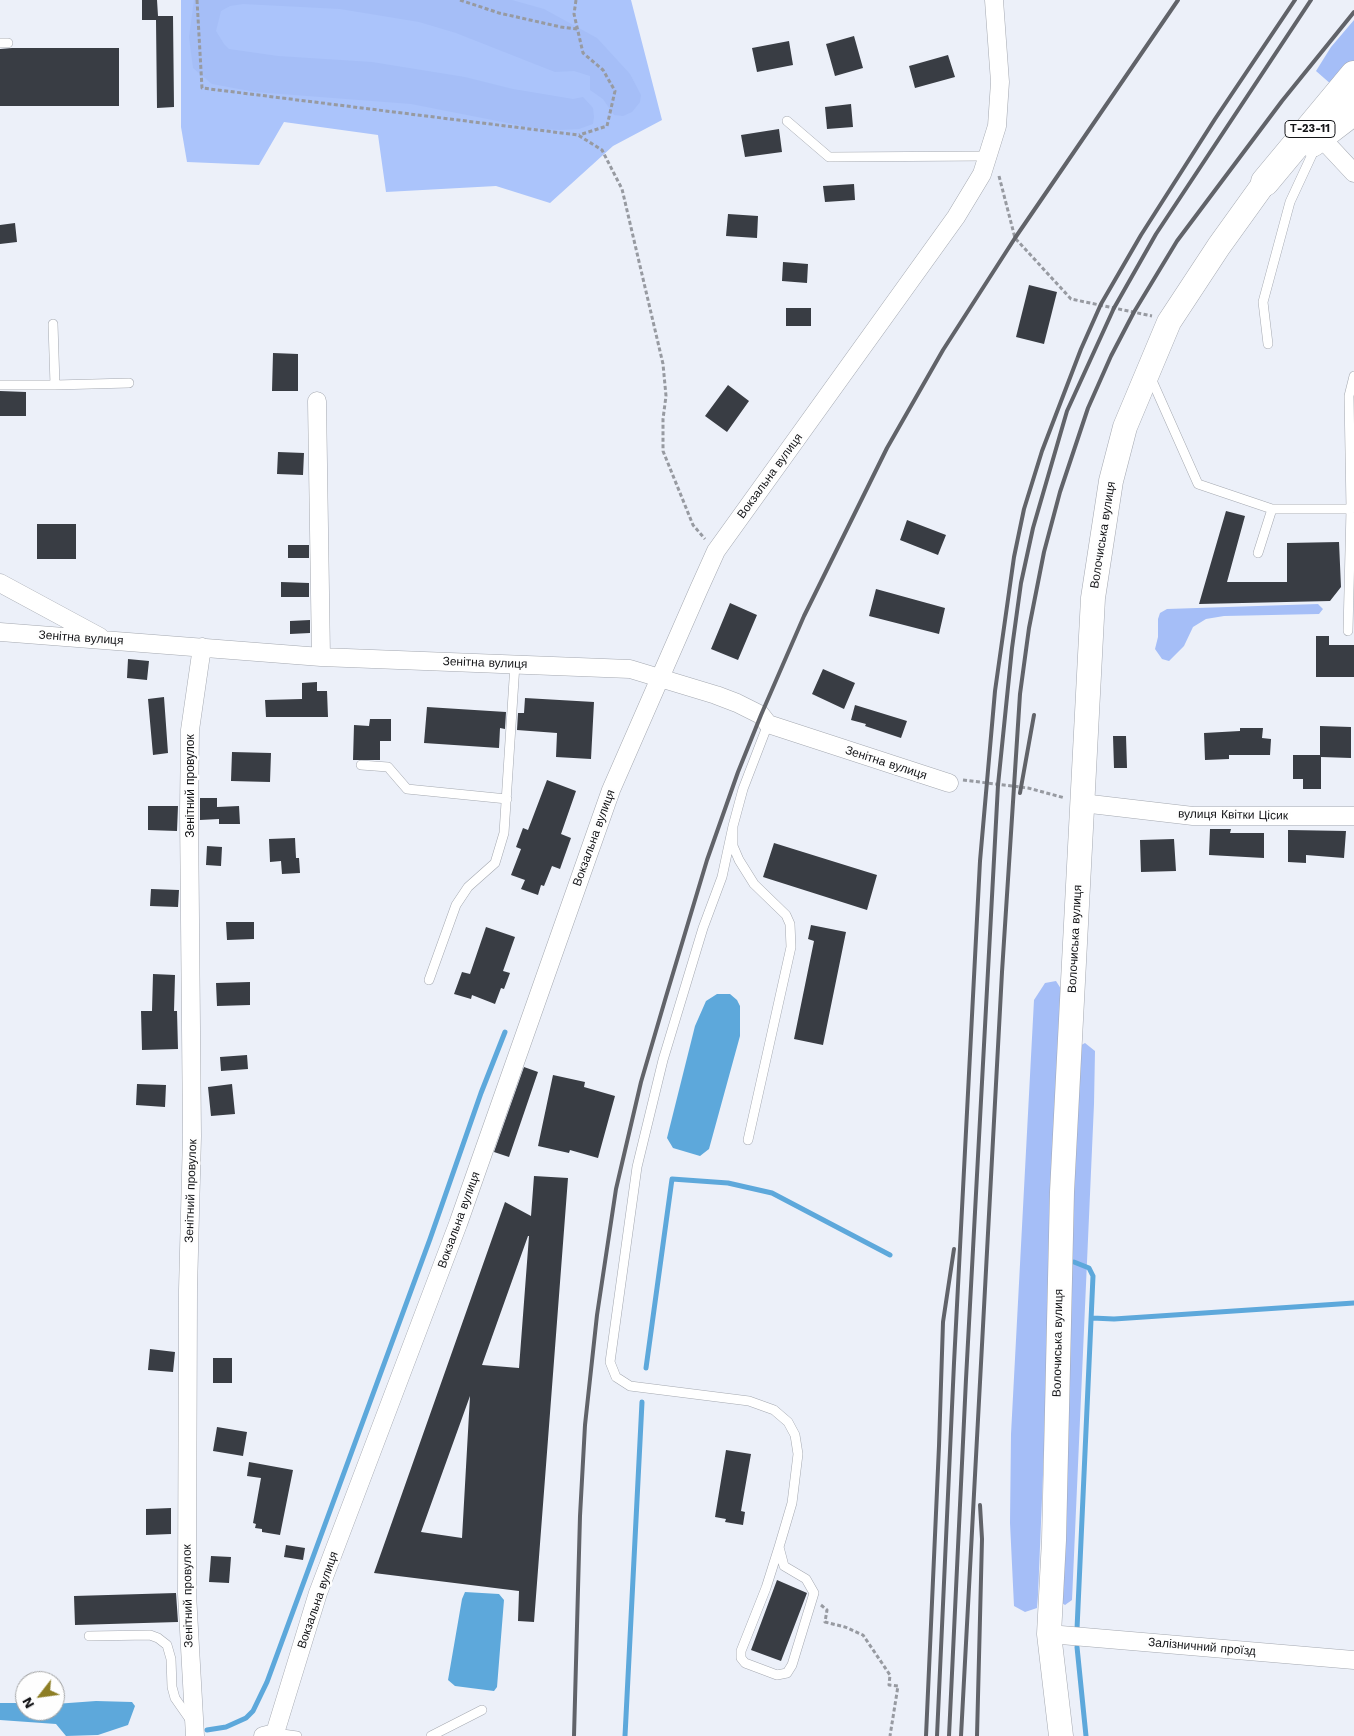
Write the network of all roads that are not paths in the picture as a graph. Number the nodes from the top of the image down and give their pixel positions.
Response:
1 (994, 0) edge
2 (1354, 75) edge
3 (1354, 111) edge
4 (787, 121) dead end
5 (1315, 132) junction
6 (989, 156) junction
7 (1354, 173) edge
8 (1265, 182) joint
9 (53, 324) dead end
10 (1268, 344) dead end
11 (1148, 371) junction
12 (1354, 376) edge
13 (128, 383) dead end
14 (0, 385) edge
15 (55, 385) junction
16 (317, 401) dead end
17 (1272, 509) junction
18 (1351, 509) junction
19 (1258, 553) dead end
20 (0, 583) edge
21 (1348, 631) dead end
22 (0, 632) edge
23 (105, 640) junction
24 (202, 647) junction
25 (321, 657) junction
26 (515, 664) junction
27 (660, 677) junction
28 (768, 724) junction
29 (360, 766) dead end
30 (949, 783) road end
31 (507, 799) junction
32 (1082, 803) junction
33 (1354, 816) edge
34 (733, 826) junction
35 (429, 980) dead end
36 (748, 1140) dead end
37 (779, 1547) junction
38 (1049, 1634) junction
39 (89, 1636) dead end
40 (1354, 1660) edge
41 (482, 1710) dead end
42 (194, 1731) edge
43 (269, 1735) edge
44 (297, 1736) edge
45 (431, 1736) edge
46 (1061, 1736) edge

1 - 6 street, Вокзальна вулиця
2 - 5 main road, Т-23-11
3 - 5 main road, Т-23-11
4 - 6 lane
5 - 7 street
5 - 8 main road, Т-23-11
5 - 10 lane
6 - 27 street, Вокзальна вулиця
8 - 11 main road, Волочиська вулиця / Т-23-11
9 - 15 lane
11 - 17 lane
11 - 32 main road, Волочиська вулиця / Т-23-11
12 - 18 lane
13 - 15 lane
14 - 15 lane
16 - 25 street
17 - 18 lane
17 - 19 lane
18 - 21 lane
20 - 23 street
22 - 23 street, Зенітна вулиця
23 - 24 street, Зенітна вулиця
24 - 25 street, Зенітна вулиця
24 - 42 street, Зенітний провулок
25 - 26 street, Зенітна вулиця
26 - 27 street, Зенітна вулиця
26 - 31 lane
27 - 28 street, Зенітна вулиця
27 - 43 street, Вокзальна вулиця
28 - 30 street, Зенітна вулиця
28 - 34 lane
29 - 31 lane
31 - 35 lane
32 - 33 street, вулиця Квітки Цісик
32 - 38 main road, Волочиська вулиця / Т-23-11
34 - 36 lane
34 - 37 lane
37 - 37 lane
38 - 40 street, Залізничний проїзд
38 - 46 main road, Волочиська вулиця / Т-23-11
39 - 42 lane
41 - 45 lane
43 - 44 lane

